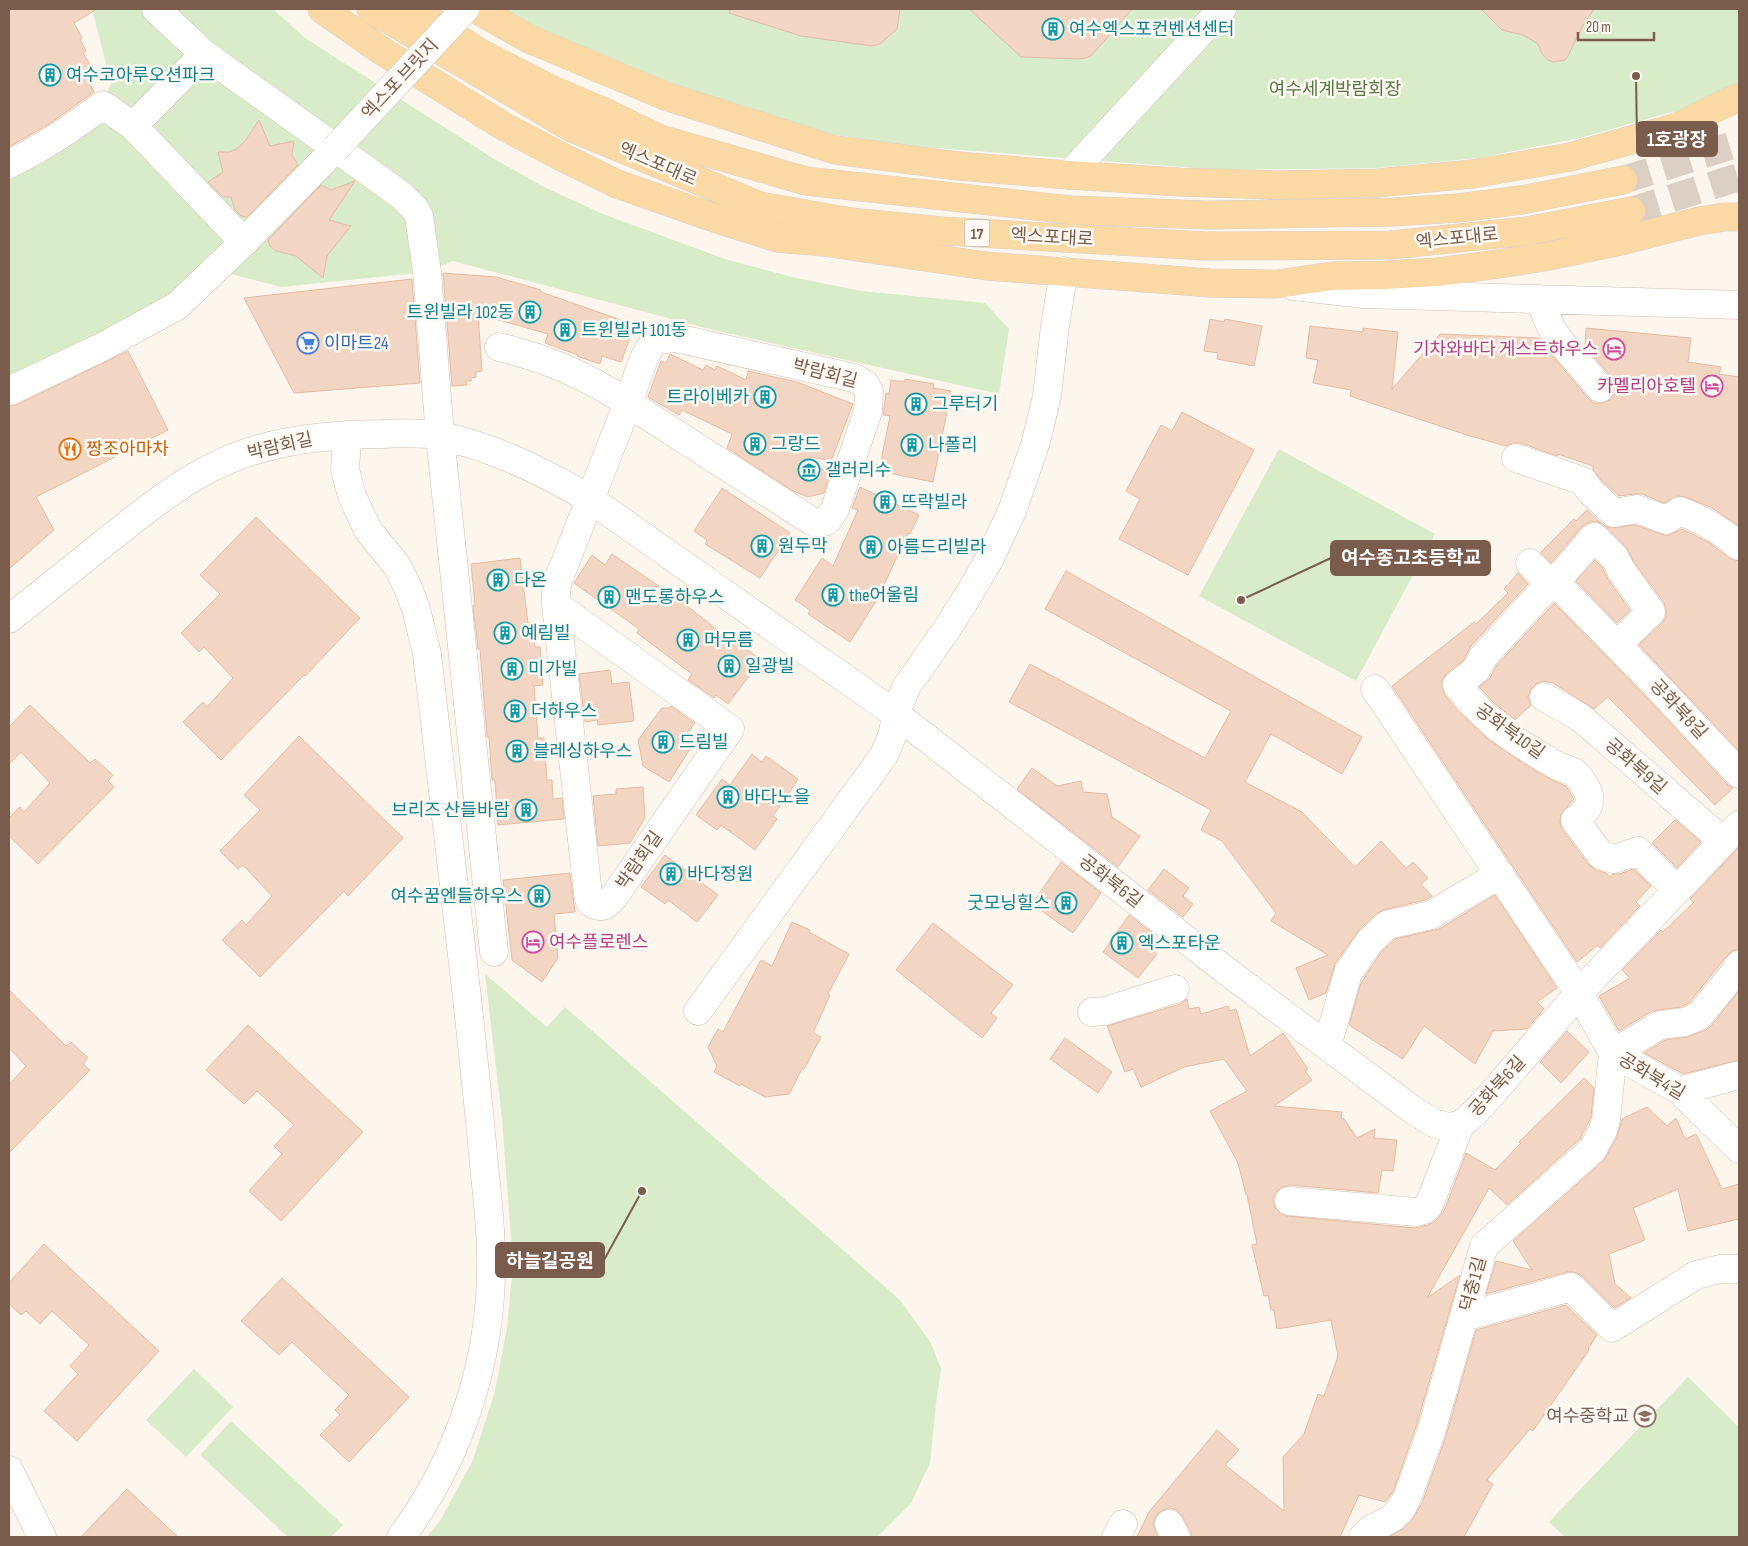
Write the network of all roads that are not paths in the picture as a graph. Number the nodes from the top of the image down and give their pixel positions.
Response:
1 (156, 9) edge
2 (322, 9) edge
3 (412, 9) edge
4 (424, 9) edge
5 (465, 9) edge
6 (476, 9) edge
7 (1222, 9) edge
8 (377, 13) edge
9 (204, 54) junction
10 (665, 96) junction
11 (1739, 97) edge
12 (1739, 116) edge
13 (132, 126) junction
14 (1674, 128) junction
15 (335, 149) junction
16 (562, 157) junction
17 (9, 164) edge
18 (1069, 175) junction
19 (1623, 180) tunnel mouth
20 (1631, 211) tunnel mouth
21 (1739, 217) edge
22 (244, 242) junction
23 (1064, 272) junction
24 (1276, 284) junction
25 (1539, 299) junction
26 (1739, 305) edge
27 (499, 347) dead end
28 (1600, 388) dead end
29 (9, 391) edge
30 (628, 403) junction
31 (347, 435) junction
32 (440, 436) junction
33 (1516, 458) dead end
34 (590, 499) junction
35 (1739, 546) edge
36 (1530, 563) dead end
37 (1555, 582) junction
38 (556, 605) junction
39 (9, 619) edge
40 (1618, 645) junction
41 (1375, 688) dead end
42 (1544, 697) dead end
43 (897, 715) junction
44 (1739, 774) edge
45 (1731, 833) edge
46 (1500, 874) junction
47 (1677, 890) junction
48 (494, 952) dead end
49 (1739, 965) edge
50 (1175, 989) dead end
51 (1578, 993) junction
52 (698, 1011) dead end
53 (1092, 1012) dead end
54 (1327, 1046) junction
55 (1613, 1054) junction
56 (1739, 1075) edge
57 (1680, 1091) junction
58 (1460, 1125) junction
59 (1739, 1148) edge
60 (1289, 1201) dead end
61 (1739, 1269) edge
62 (1464, 1317) junction
63 (9, 1470) edge
64 (42, 1537) edge
65 (401, 1537) edge
66 (1363, 1537) edge

1 - 9 street
2 - 16 main road
3 - 19 main road, 엑스포대로 / 17
4 - 10 main road
5 - 15 street, 엑스포 브릿지, bridge
6 - 10 main road
7 - 18 street
8 - 16 main road
8 - 20 main road, 엑스포대로 / 17
9 - 13 street
9 - 15 street
10 - 18 main road
11 - 14 main road
12 - 14 main road
13 - 17 street
13 - 22 street
14 - 18 main road
15 - 22 street, 엑스포 브릿지
15 - 32 street
16 - 23 main road
21 - 24 main road
22 - 29 street, 엑스포 브릿지
23 - 24 main road
23 - 43 street
24 - 25 street
25 - 26 street
25 - 28 street
27 - 30 street, 박람회길
30 - 30 street, 박람회길
30 - 34 street, 박람회길
31 - 32 street, 박람회길
31 - 39 street, 박람회길
31 - 65 street
32 - 34 street, 박람회길
32 - 48 street
33 - 35 street
34 - 38 street, 박람회길
34 - 43 street, 박람회길
36 - 37 street, 공화북8길
37 - 40 street, 공화북8길
37 - 40 street
37 - 47 street, 공화북10길
38 - 38 street, 박람회길
40 - 44 street, 공화북8길
41 - 46 street
42 - 45 street, 공화북9길
43 - 52 street
43 - 54 street, 공화북6길
45 - 47 street, 공화북6길
46 - 51 street
46 - 54 street
47 - 51 street, 공화북6길
49 - 55 street
50 - 53 street
51 - 55 street, 공화북4길
51 - 58 street, 공화북6길
54 - 58 street, 공화북6길
55 - 57 street, 공화북4길
55 - 62 street, 덕충1길
56 - 57 street
57 - 59 street, 공화북4길
58 - 60 street
61 - 62 street
62 - 66 street, 덕충1길
63 - 64 street

